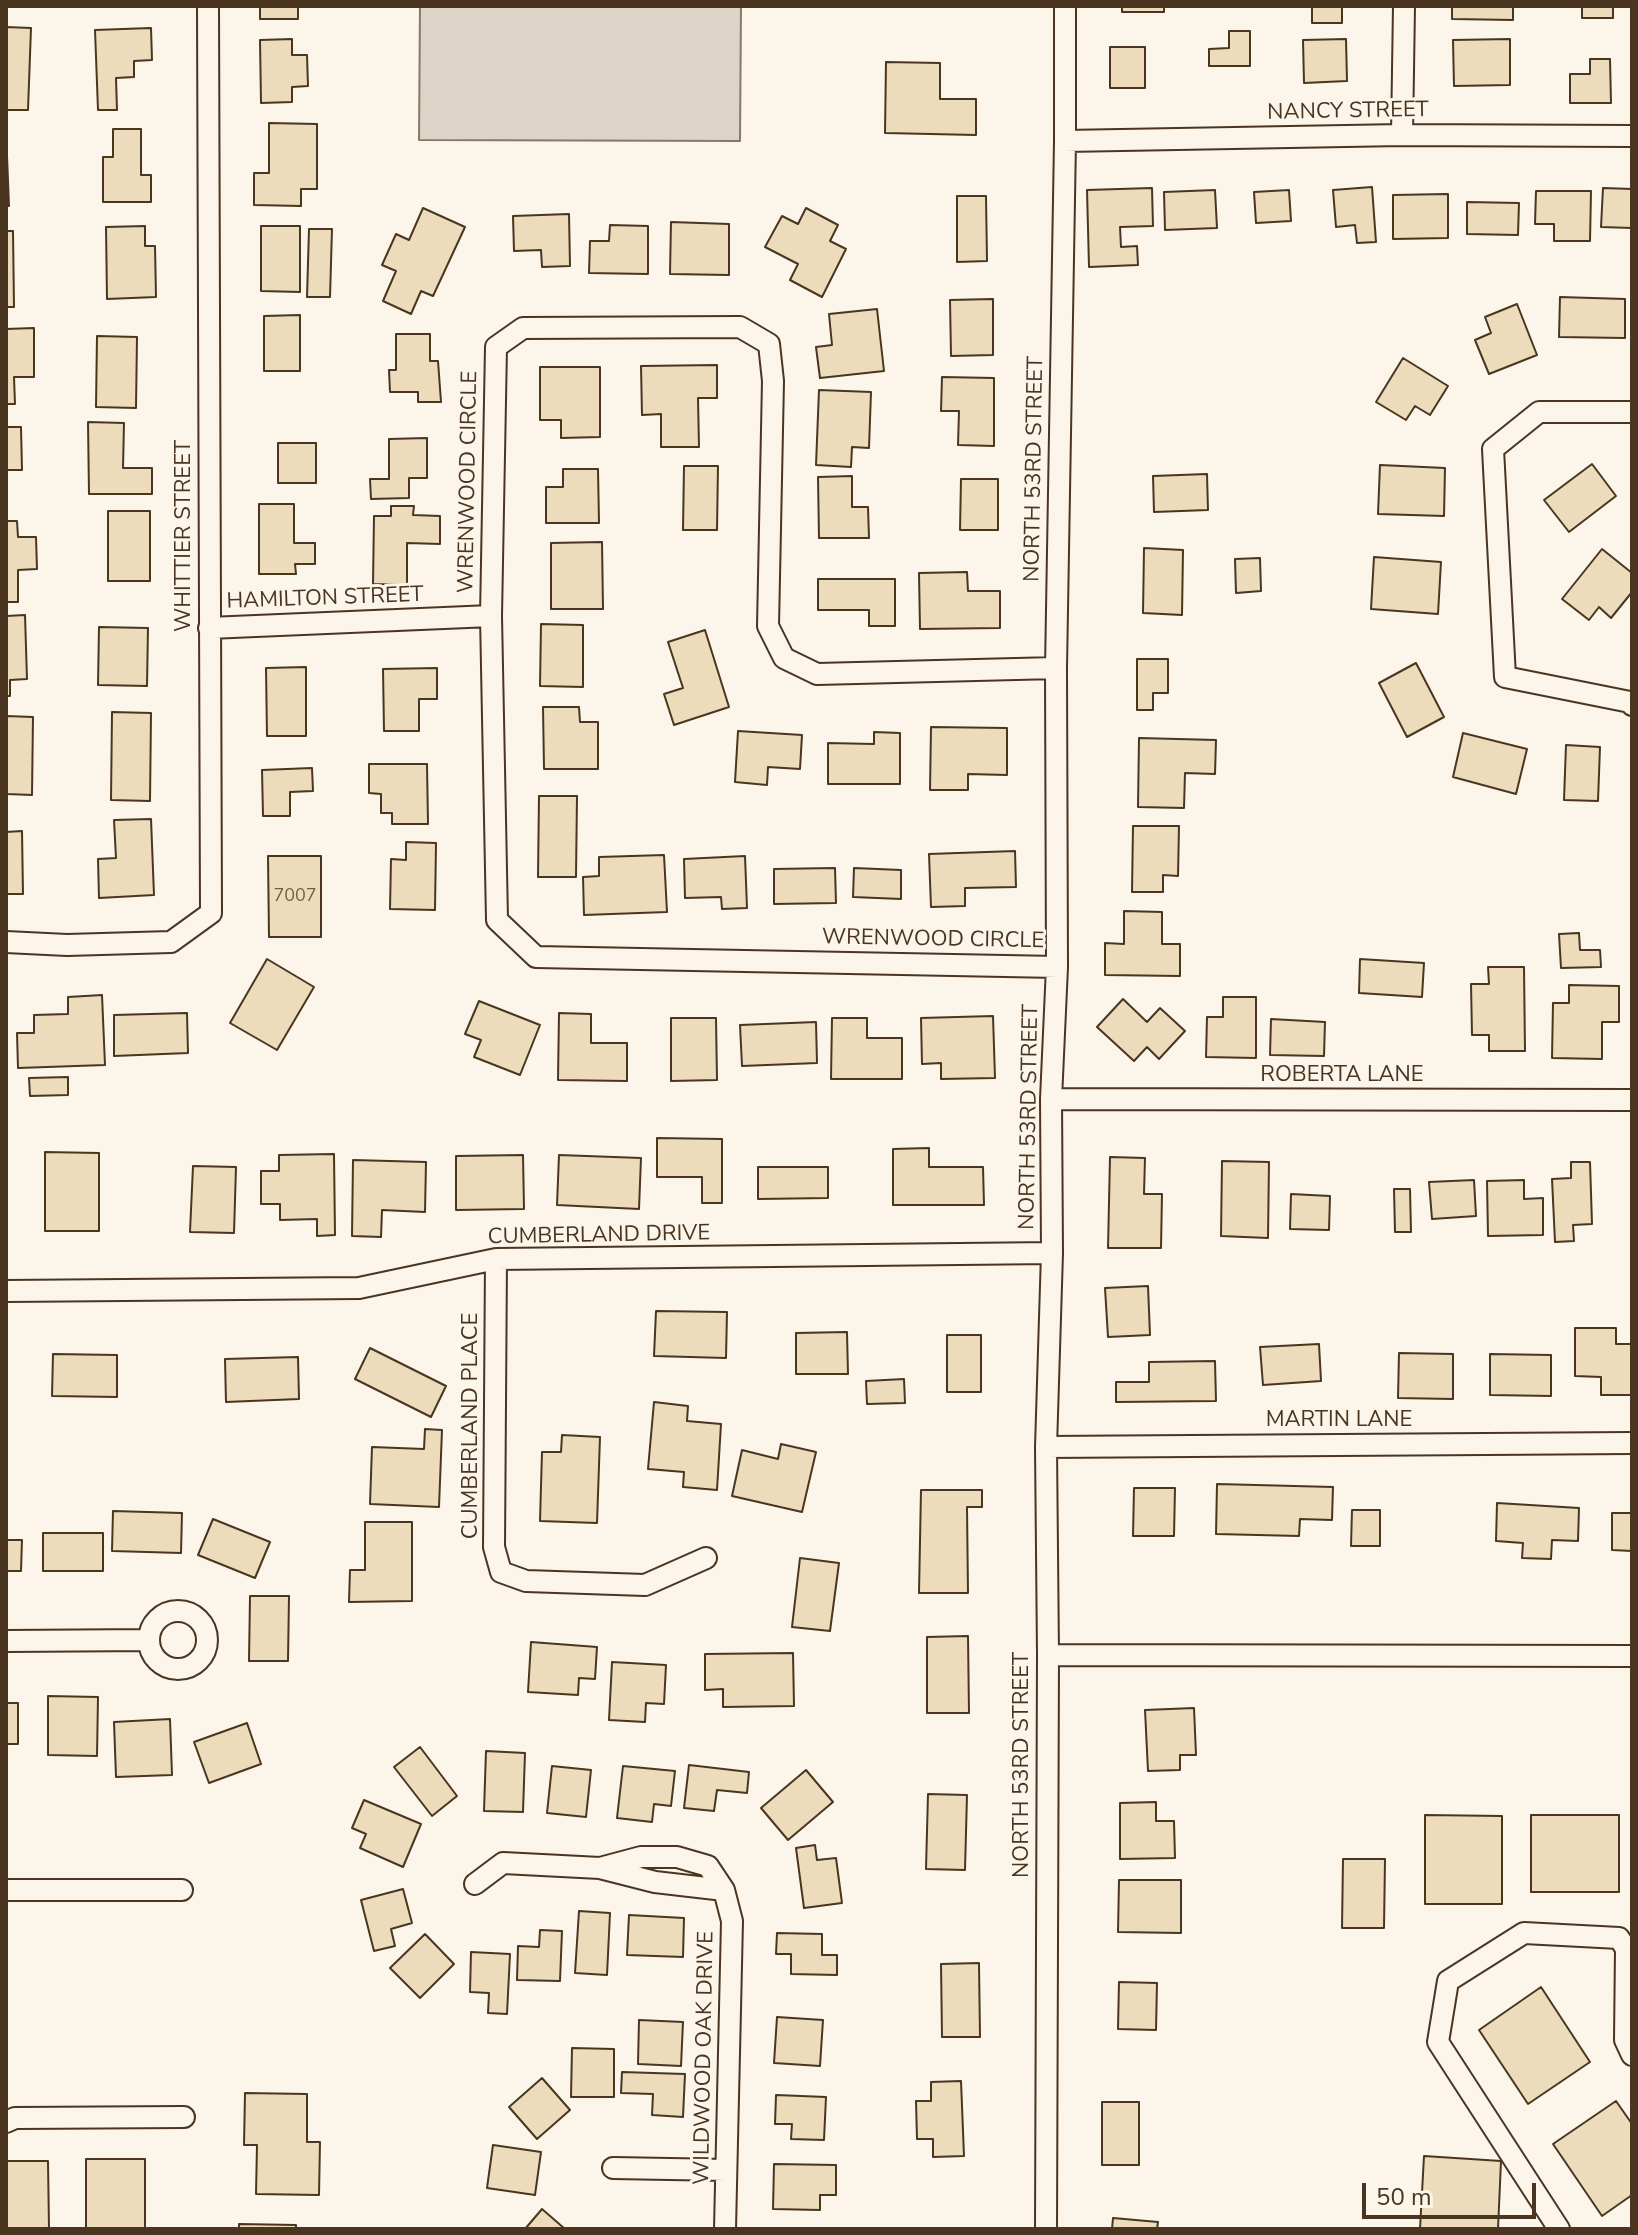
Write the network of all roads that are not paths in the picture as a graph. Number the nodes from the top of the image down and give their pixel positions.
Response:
1 (208, 6) edge
2 (1065, 6) edge
3 (1404, 6) edge
4 (1402, 135) junction
5 (1632, 136) edge
6 (1065, 141) junction
7 (1632, 412) edge
8 (491, 616) junction
9 (209, 628) junction
10 (1056, 668) junction
11 (1632, 705) edge
12 (6, 942) edge
13 (1057, 967) junction
14 (1051, 1099) junction
15 (1632, 1100) edge
16 (1052, 1253) junction
17 (496, 1259) junction
18 (6, 1291) edge
19 (1632, 1443) edge
20 (1046, 1447) junction
21 (706, 1558) dead end
22 (149, 1640) dead end
23 (6, 1641) edge
24 (1048, 1655) junction
25 (1632, 1656) edge
26 (475, 1884) dead end
27 (6, 1890) edge
28 (182, 1890) dead end
29 (1632, 2055) edge
30 (184, 2117) dead end
31 (6, 2122) edge
32 (613, 2168) dead end
33 (726, 2170) junction
34 (725, 2229) edge
35 (1046, 2229) edge
36 (1559, 2229) edge

1 - 9 street, WHITTIER STREET
2 - 6 street, NORTH 53RD STREET
3 - 4 street
4 - 5 street, NANCY STREET
4 - 6 street, NANCY STREET
6 - 10 street, NORTH 53RD STREET
7 - 11 street
8 - 9 street, HAMILTON STREET
8 - 10 street, WRENWOOD CIRCLE
8 - 13 street, WRENWOOD CIRCLE
9 - 12 street, WHITTIER STREET
10 - 13 street, NORTH 53RD STREET
13 - 14 street, NORTH 53RD STREET
14 - 15 street, ROBERTA LANE
14 - 16 street, NORTH 53RD STREET
16 - 17 street, CUMBERLAND DRIVE
16 - 20 street, NORTH 53RD STREET
17 - 18 street, CUMBERLAND DRIVE
17 - 21 street, CUMBERLAND PLACE
19 - 20 street, MARTIN LANE
20 - 24 street, NORTH 53RD STREET
22 - 23 street
24 - 25 street
24 - 35 street, NORTH 53RD STREET
26 - 33 street, WILDWOOD OAK DRIVE
27 - 28 street
29 - 36 street
30 - 31 street
32 - 33 street
33 - 34 street, WILDWOOD OAK DRIVE

